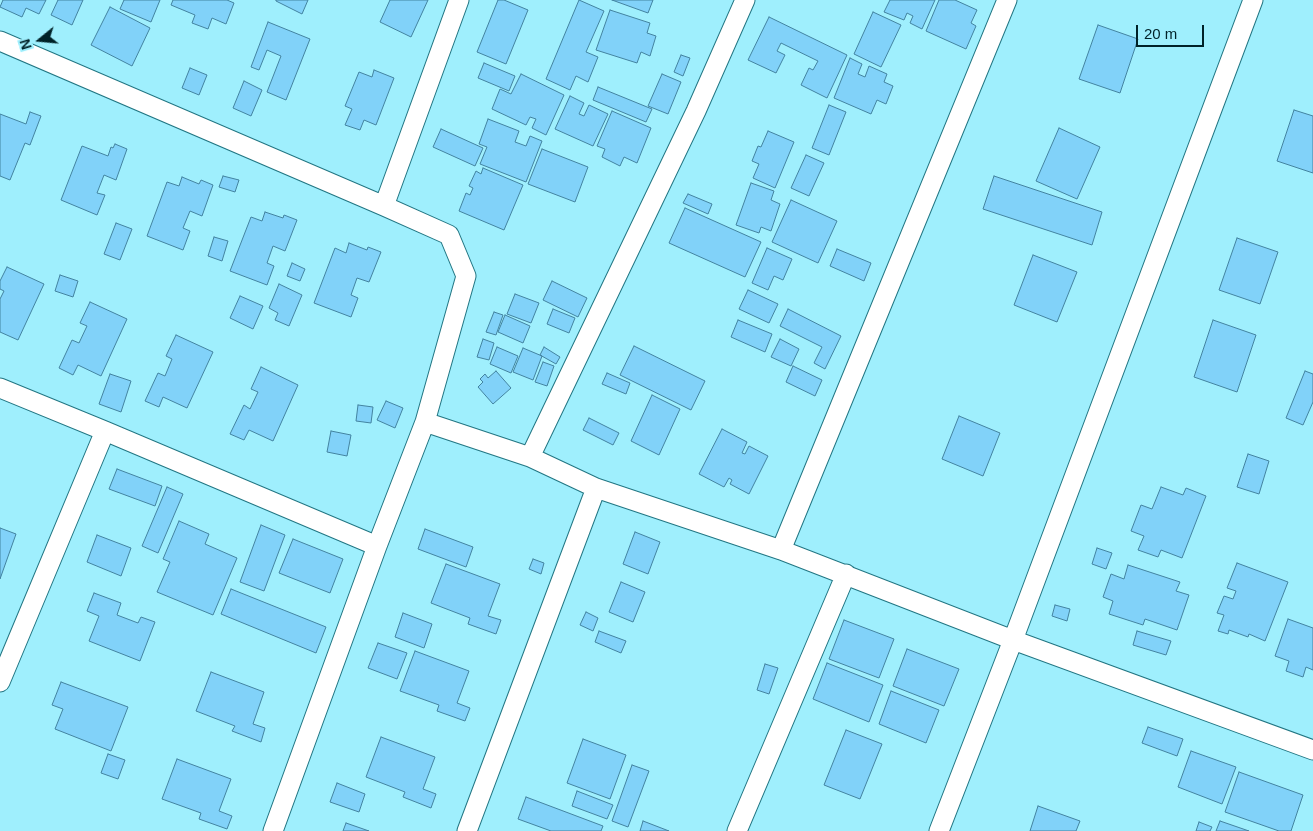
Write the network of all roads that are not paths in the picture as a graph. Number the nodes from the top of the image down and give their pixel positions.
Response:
1 (459, 0) edge
2 (745, 0) edge
3 (1006, 0) edge
4 (1253, 0) edge
5 (0, 41) edge
6 (384, 206) junction
7 (0, 388) edge
8 (425, 422) junction
9 (105, 431) junction
10 (530, 457) junction
11 (596, 488) junction
12 (377, 546) junction
13 (781, 550) junction
14 (846, 574) junction
15 (1013, 640) junction
16 (0, 682) edge
17 (1313, 750) edge
18 (273, 831) edge
19 (467, 831) edge
20 (737, 831) edge
21 (938, 831) edge

1 - 6 street
2 - 10 street
3 - 13 street
4 - 15 street
5 - 6 street
6 - 8 street
7 - 9 street
8 - 10 street
8 - 12 street
9 - 12 street
9 - 16 street
10 - 11 street
11 - 13 street
11 - 19 street
12 - 18 street
13 - 14 street
14 - 15 street
14 - 20 street
15 - 17 street
15 - 21 street

